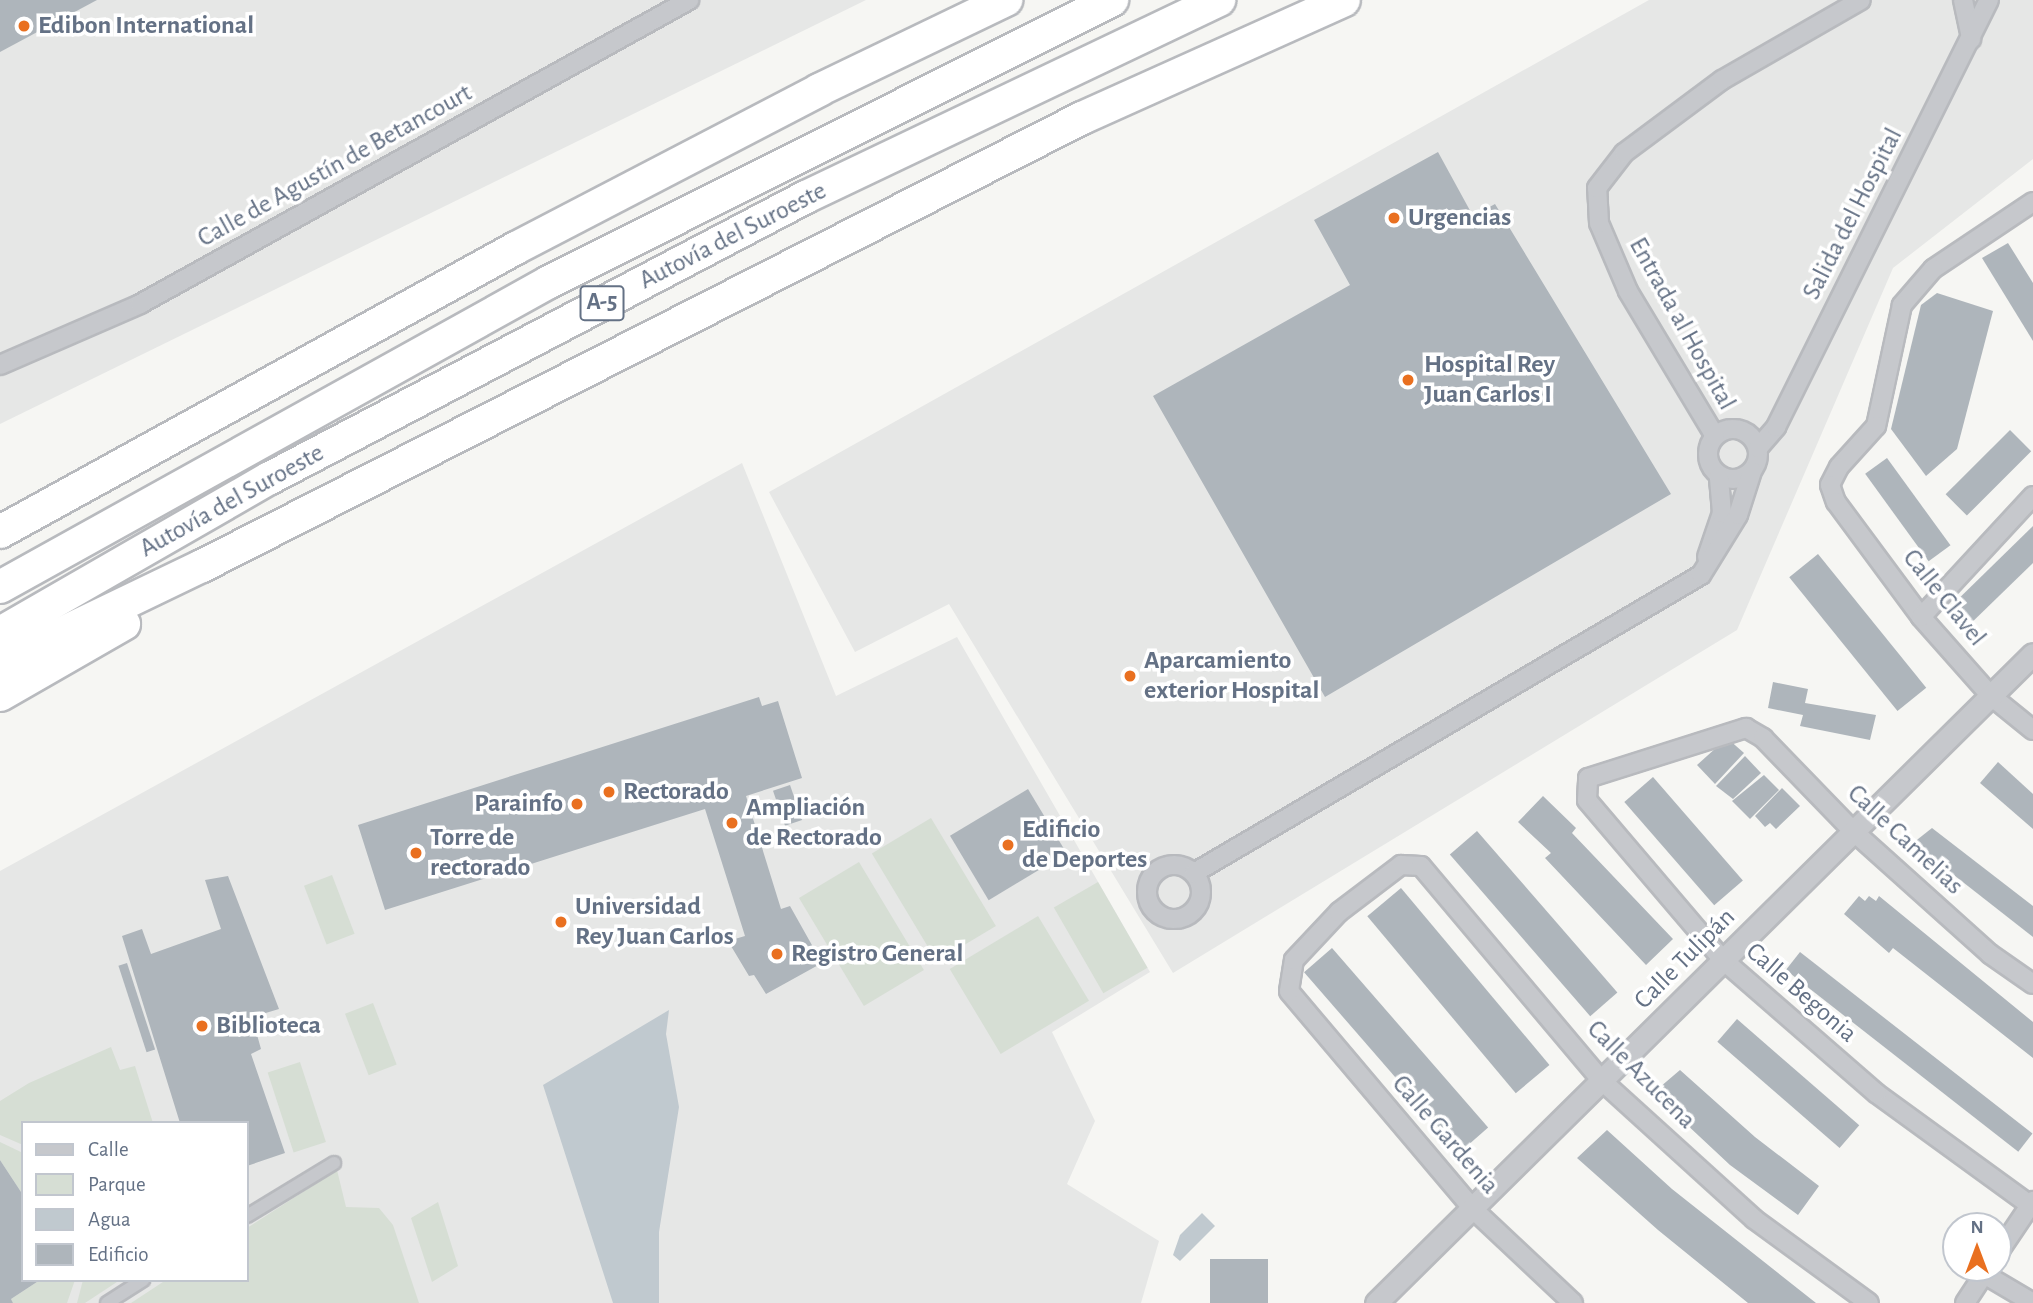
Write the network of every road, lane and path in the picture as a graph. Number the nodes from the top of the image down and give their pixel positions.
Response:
1 (689, 0) edge
2 (1006, 0) edge
3 (1112, 0) edge
4 (1219, 0) edge
5 (1344, 0) edge
6 (1861, 0) edge
7 (1963, 0) edge
8 (1989, 0) edge
9 (1971, 39) junction
10 (2033, 202) edge
11 (0, 365) edge
12 (1715, 436) junction
13 (1758, 447) junction
14 (388, 469) junction
15 (1752, 471) junction
16 (1719, 476) junction
17 (2033, 496) edge
18 (0, 532) edge
19 (1701, 575) junction
20 (0, 587) edge
21 (1921, 617) junction
22 (0, 633) edge
23 (2033, 654) edge
24 (0, 663) edge
25 (0, 695) edge
26 (1991, 696) junction
27 (1746, 728) joint
28 (2033, 730) edge
29 (1853, 831) junction
30 (1194, 873) dead end
31 (1723, 960) junction
32 (2033, 984) edge
33 (1289, 991) joint
34 (1602, 1081) junction
35 (334, 1163) dead end
36 (2032, 1203) edge
37 (1473, 1209) junction
38 (248, 1215) edge
39 (2012, 1232) edge
40 (140, 1282) edge
41 (1979, 1282) edge
42 (2002, 1282) edge
43 (107, 1303) edge
44 (1376, 1303) edge
45 (1573, 1303) edge
46 (1869, 1303) edge
47 (1965, 1303) edge
48 (2033, 1303) edge

1 - 11 street, Calle de Agustín de Betancourt
2 - 18 highway
3 - 20 highway, Autovía del Suroeste / A-5
4 - 22 highway, Autovía del Suroeste / A-5
5 - 14 highway
6 - 12 street, Entrada al Hospital
7 - 9 street
8 - 9 street, Salida del Hospital
9 - 13 street, Salida del Hospital
10 - 21 street, Calle Clavel
12 - 13 street
12 - 16 street
13 - 15 street
14 - 24 highway
14 - 25 highway
15 - 16 street
15 - 19 street
16 - 19 street
17 - 21 street
19 - 30 street
21 - 26 street, Calle Clavel
23 - 26 street, Calle Tulipán
26 - 28 street, Calle Clavel
26 - 29 street, Calle Tulipán
27 - 29 street, Calle Camelias
27 - 31 street, Calle Begonia
29 - 31 street, Calle Tulipán
29 - 32 street, Calle Camelias
31 - 34 street, Calle Tulipán
31 - 36 street, Calle Begonia
33 - 34 street, Calle Azucena
33 - 37 street, Calle Gardenia
34 - 37 street, Calle Tulipán
34 - 46 street, Calle Azucena
35 - 38 street
36 - 39 street
37 - 44 street, Calle Tulipán
37 - 45 street, Calle Gardenia
40 - 43 street
41 - 47 street
42 - 48 street

